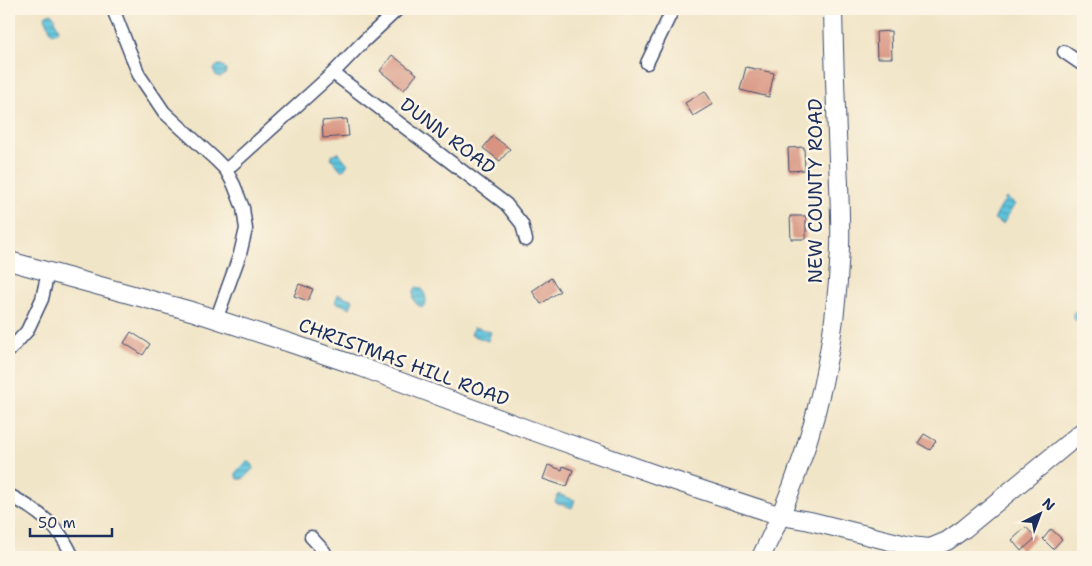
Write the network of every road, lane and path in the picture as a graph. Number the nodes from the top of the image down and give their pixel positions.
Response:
1 (113, 9) edge
2 (398, 9) edge
3 (673, 9) edge
4 (833, 9) edge
5 (1064, 52) dead end
6 (648, 63) dead end
7 (1083, 66) edge
8 (333, 72) junction
9 (226, 170) junction
10 (526, 240) dead end
11 (9, 261) edge
12 (48, 272) junction
13 (216, 320) junction
14 (9, 351) edge
15 (1083, 431) edge
16 (9, 495) edge
17 (781, 516) junction
18 (311, 538) dead end
19 (73, 557) edge
20 (327, 557) edge
21 (761, 557) edge

1 - 9 street
2 - 8 street
3 - 6 street
4 - 17 street, NEW COUNTY ROAD
5 - 7 street
8 - 9 street
8 - 10 street, DUNN ROAD
9 - 13 street
11 - 12 street, CHRISTMAS HILL ROAD
12 - 13 street, CHRISTMAS HILL ROAD
12 - 14 street
13 - 17 street, CHRISTMAS HILL ROAD
15 - 17 street, CHRISTMAS HILL ROAD
16 - 19 street
17 - 21 street, NEW COUNTY ROAD
18 - 20 street

